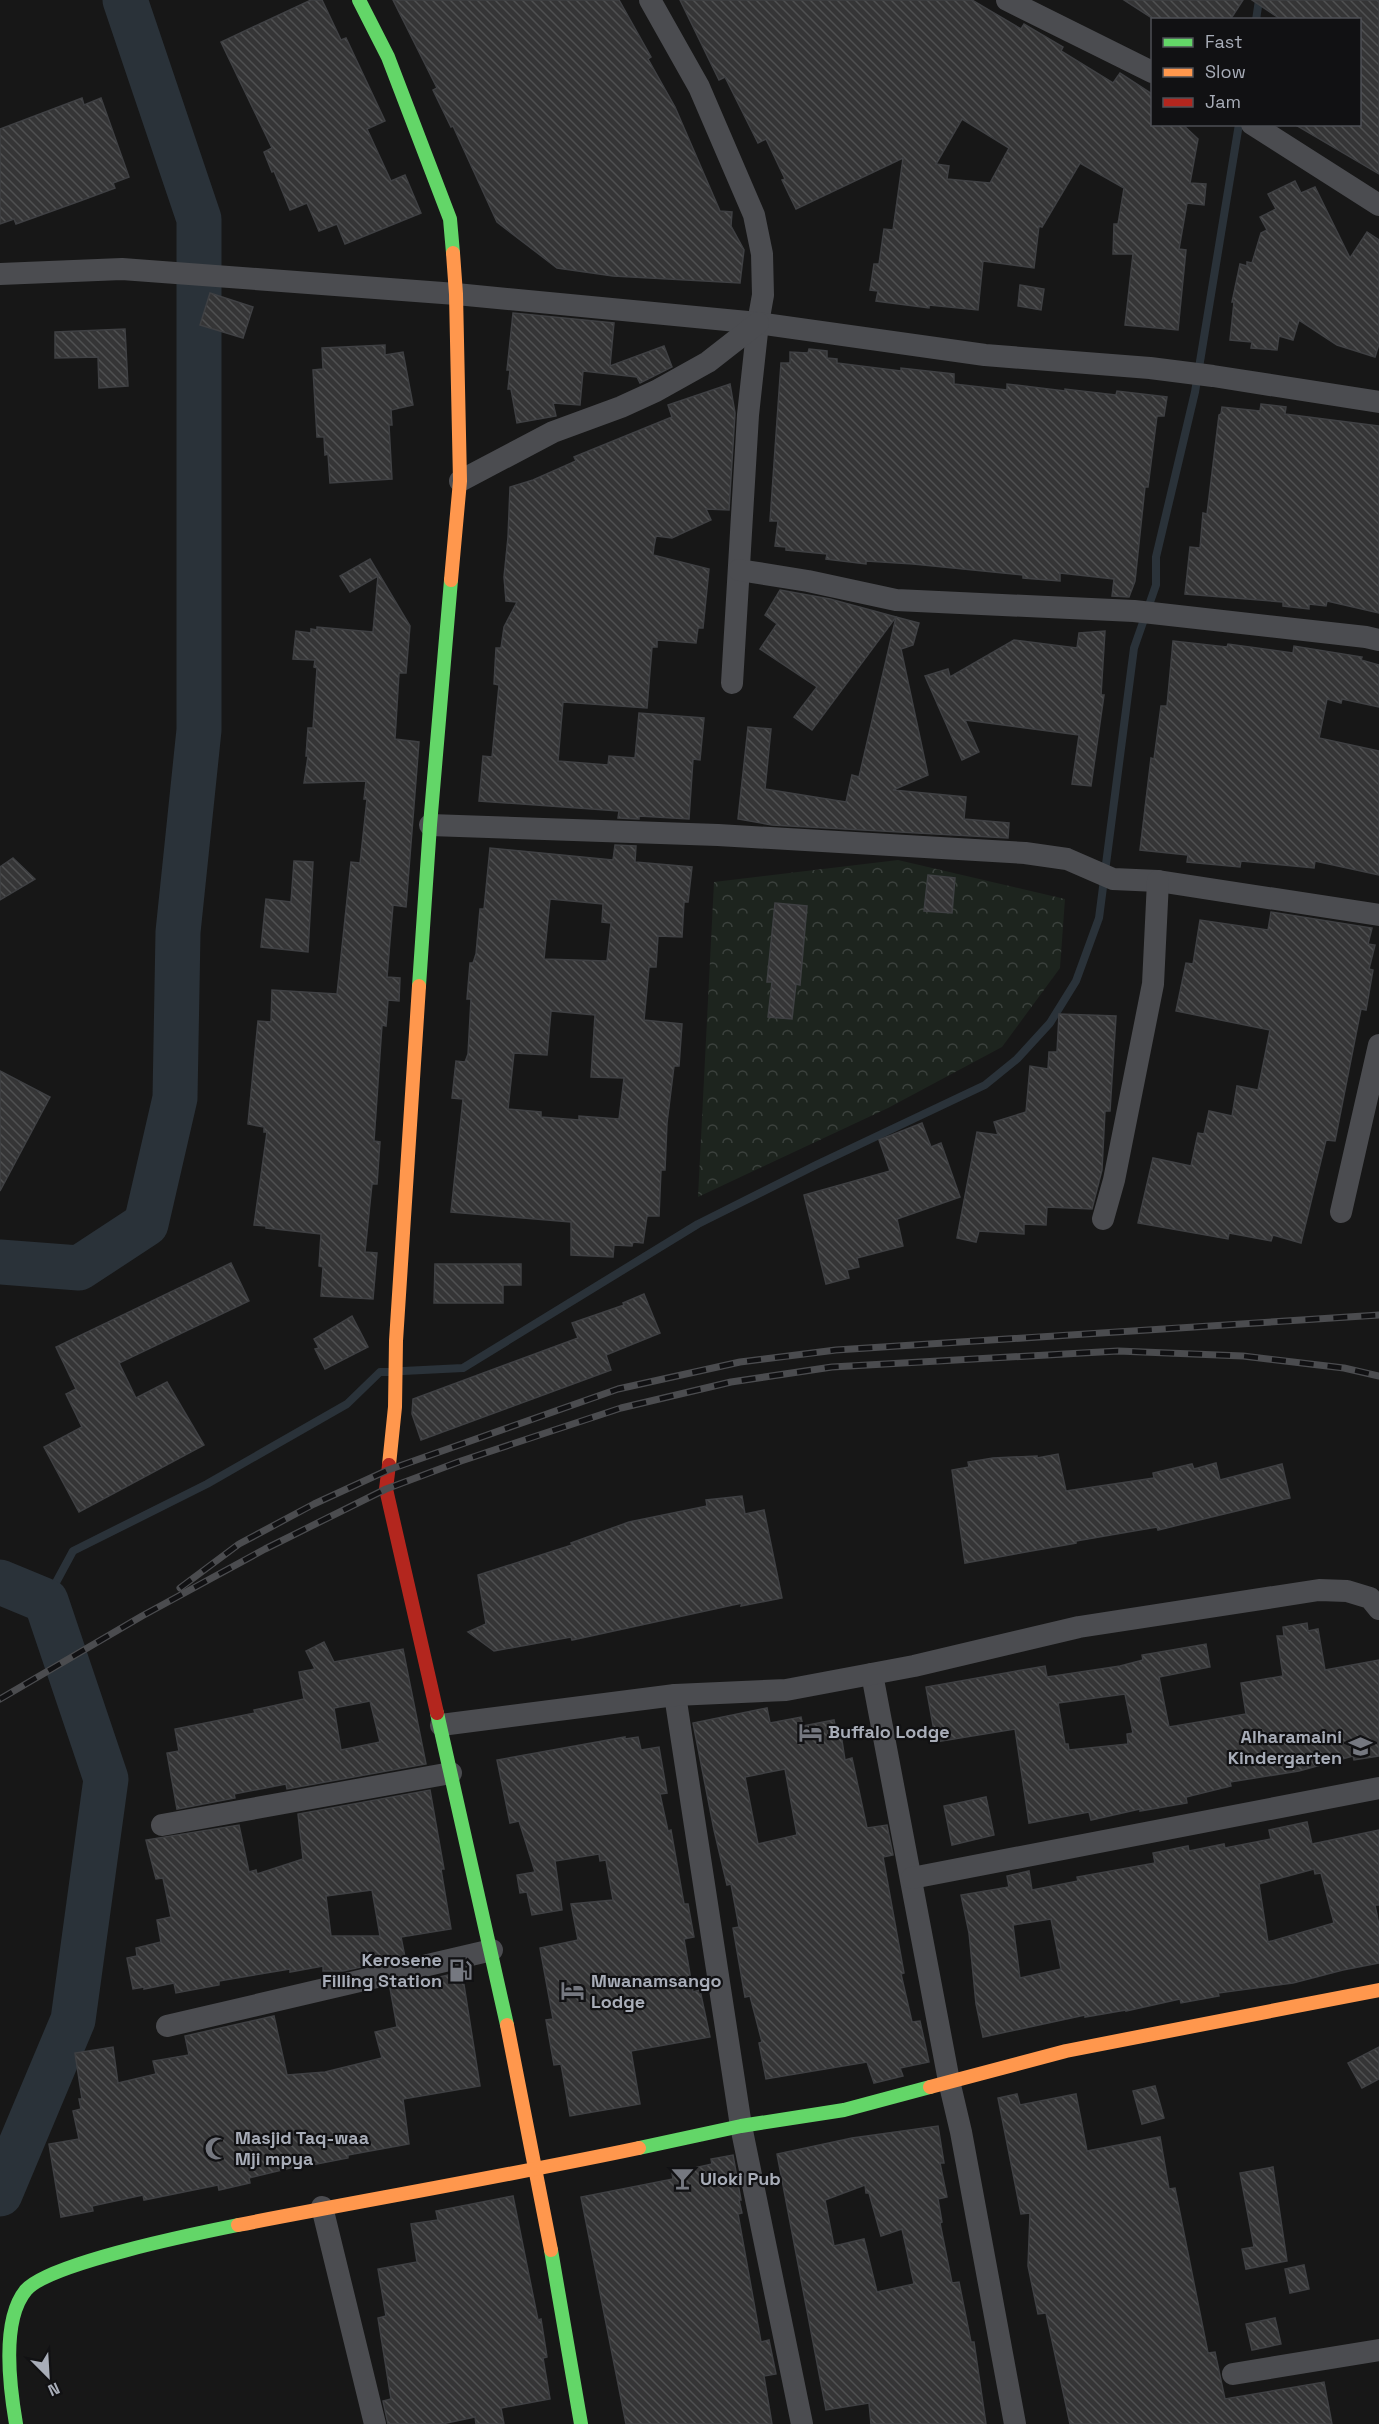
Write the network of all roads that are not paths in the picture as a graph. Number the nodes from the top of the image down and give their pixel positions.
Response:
1 (359, 0) edge
2 (650, 0) edge
3 (1007, 0) edge
4 (1151, 72) edge
5 (1259, 129) edge
6 (1379, 205) edge
7 (0, 274) edge
8 (456, 294) junction
9 (758, 322) junction
10 (1379, 402) edge
11 (460, 481) junction
12 (739, 570) junction
13 (1379, 640) edge
14 (732, 682) dead end
15 (430, 825) junction
16 (1158, 881) junction
17 (1379, 915) edge
18 (1379, 1045) edge
19 (1341, 1212) dead end
20 (1103, 1219) dead end
21 (1378, 1604) edge
22 (872, 1674) junction
23 (675, 1695) junction
24 (441, 1725) junction
25 (451, 1773) junction
26 (1379, 1788) edge
27 (162, 1825) dead end
28 (912, 1878) junction
29 (492, 1950) junction
30 (1379, 1990) edge
31 (167, 2026) dead end
32 (949, 2081) junction
33 (741, 2126) junction
34 (537, 2169) junction
35 (322, 2207) junction
36 (1379, 2350) edge
37 (1233, 2374) dead end
38 (16, 2424) edge
39 (375, 2424) edge
40 (581, 2424) edge
41 (802, 2424) edge
42 (1015, 2424) edge

1 - 8 street
2 - 9 street
3 - 4 street
5 - 6 street
7 - 8 street
8 - 9 street
8 - 11 street
9 - 10 street
9 - 11 street
9 - 12 street
11 - 15 street
12 - 13 street
12 - 14 street
15 - 16 street
15 - 24 street
16 - 17 street
16 - 20 street
18 - 19 street
21 - 22 street
22 - 23 street
22 - 28 street
23 - 24 street
23 - 33 street
24 - 25 street
25 - 27 street
25 - 29 street
26 - 28 street
28 - 32 street
29 - 31 street
29 - 34 street
30 - 32 street
32 - 33 street
32 - 42 street
33 - 34 street
33 - 41 street
34 - 35 street
34 - 40 street
35 - 38 street
35 - 39 street
36 - 37 street

